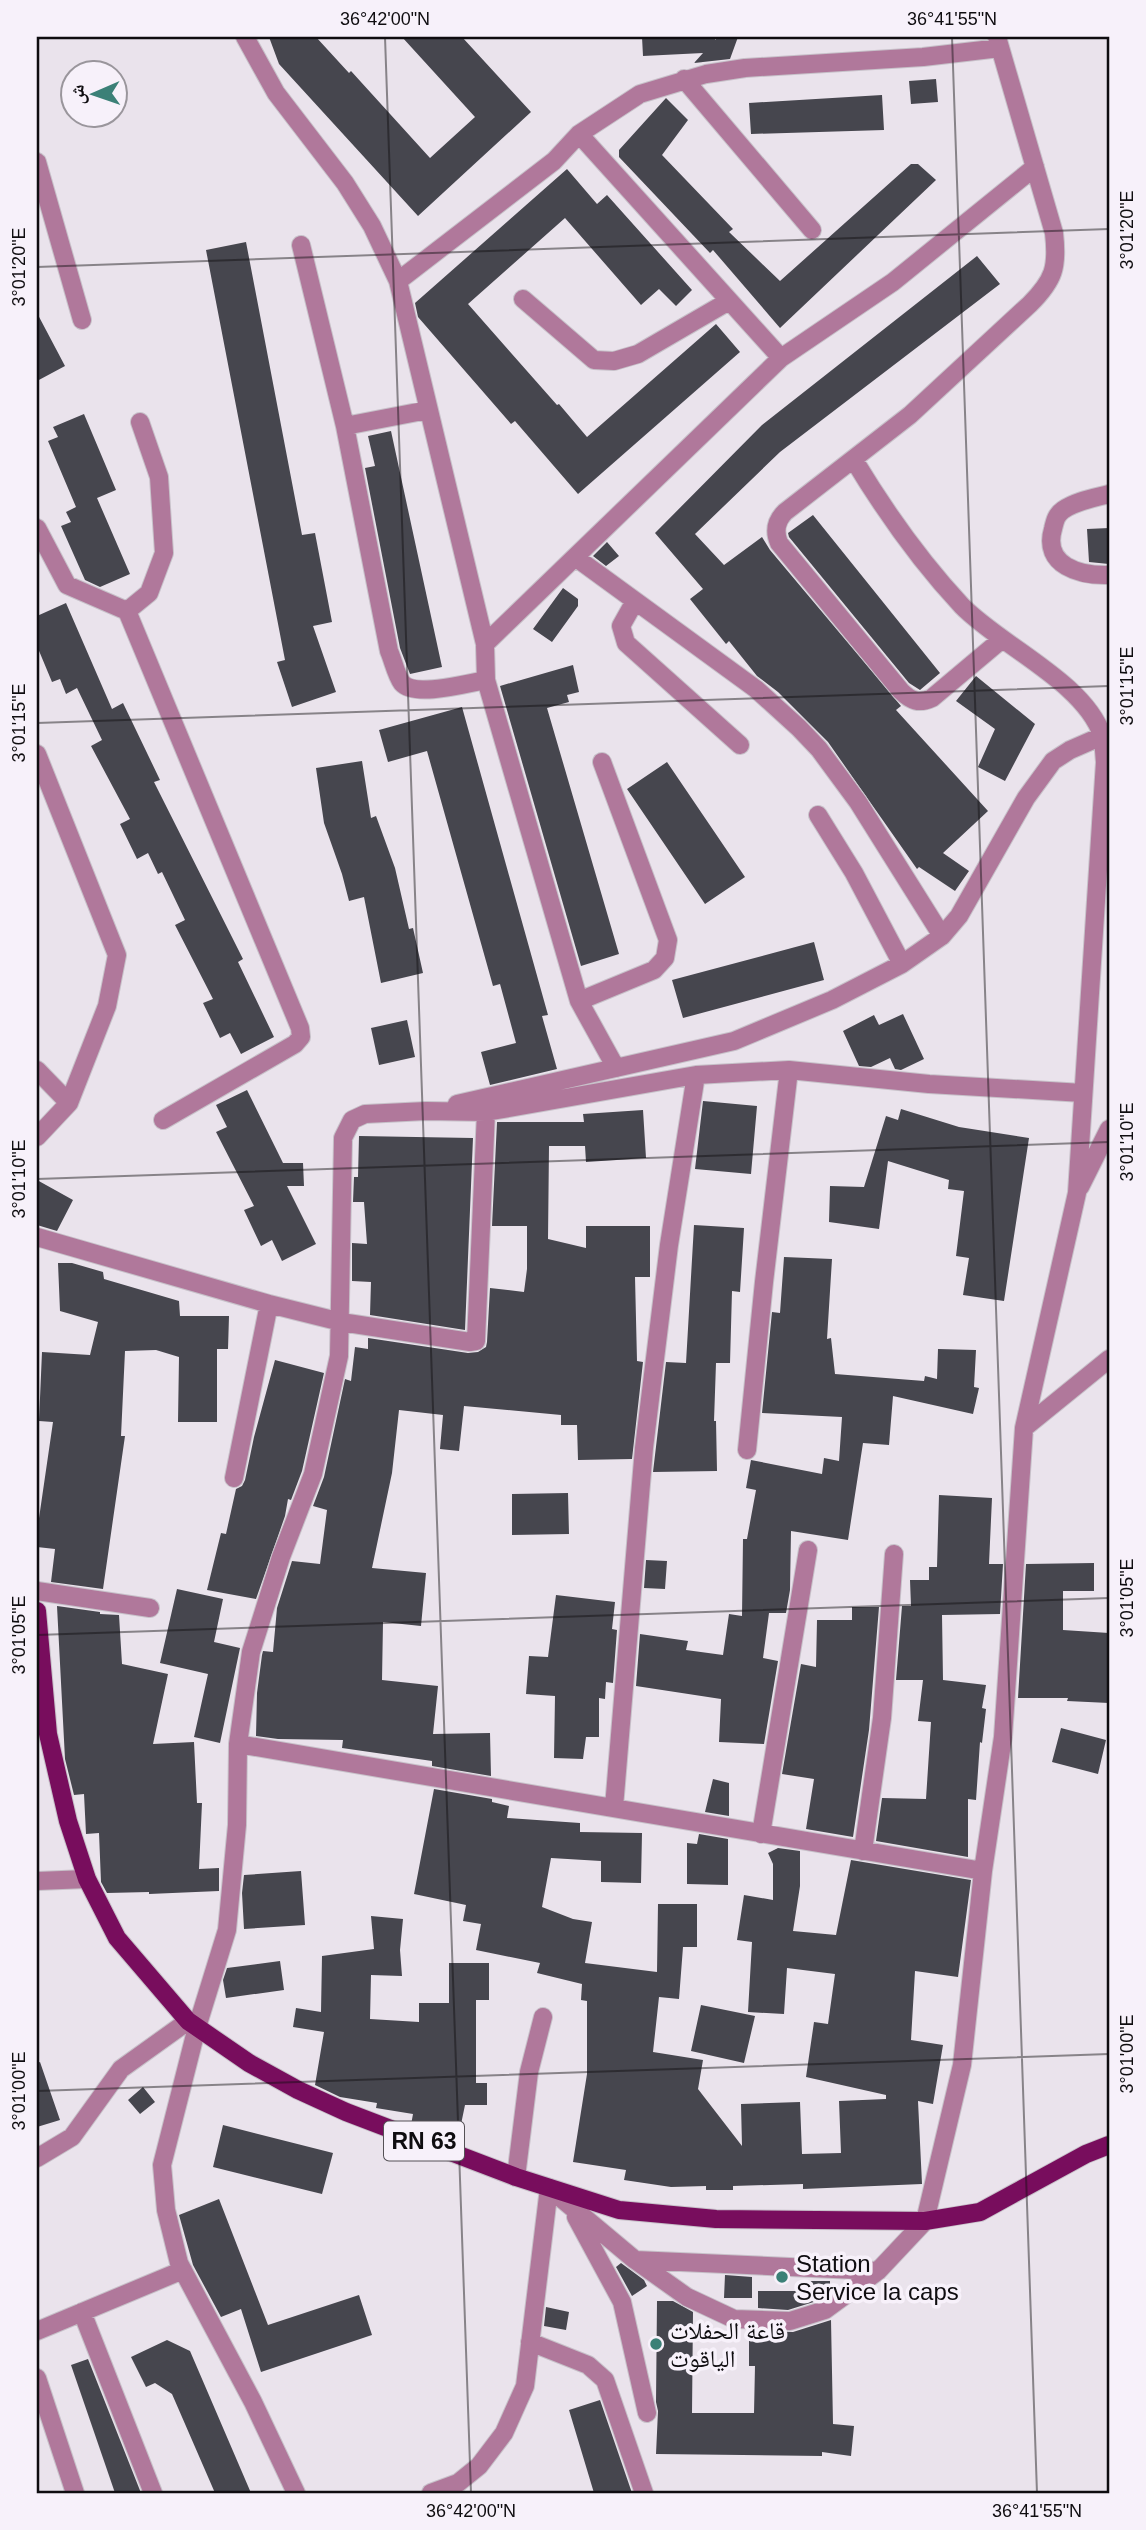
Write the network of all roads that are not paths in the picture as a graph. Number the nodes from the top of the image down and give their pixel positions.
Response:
1 (245, 37) edge
2 (998, 43) edge
3 (684, 79) junction
4 (579, 134) junction
5 (37, 162) edge
6 (1035, 167) junction
7 (812, 230) dead end
8 (301, 245) dead end
9 (398, 281) junction
10 (523, 299) dead end
11 (729, 301) junction
12 (82, 320) dead end
13 (781, 358) junction
14 (428, 410) junction
15 (140, 422) dead end
16 (345, 426) junction
17 (853, 460) junction
18 (1109, 494) edge
19 (37, 528) edge
20 (575, 557) junction
21 (1109, 575) edge
22 (635, 601) junction
23 (127, 611) junction
24 (1001, 640) junction
25 (485, 644) junction
26 (486, 680) junction
27 (1102, 736) junction
28 (740, 745) dead end
29 (37, 754) edge
30 (602, 762) dead end
31 (818, 815) dead end
32 (942, 936) junction
33 (902, 964) junction
34 (579, 1001) junction
35 (616, 1068) junction
36 (37, 1070) edge
37 (789, 1070) junction
38 (696, 1075) junction
39 (1083, 1093) junction
40 (69, 1103) junction
41 (426, 1111) junction
42 (486, 1112) junction
43 (163, 1120) dead end
44 (1109, 1129) edge
45 (37, 1138) edge
46 (1077, 1194) junction
47 (37, 1237) edge
48 (269, 1304) junction
49 (341, 1322) junction
50 (1109, 1359) edge
51 (1024, 1428) junction
52 (747, 1450) dead end
53 (234, 1478) dead end
54 (808, 1550) dead end
55 (894, 1555) dead end
56 (37, 1591) edge
57 (150, 1608) dead end
58 (37, 1611) edge
59 (238, 1744) junction
60 (614, 1807) junction
61 (761, 1834) junction
62 (863, 1851) junction
63 (983, 1871) junction
64 (87, 1879) junction
65 (37, 1881) edge
66 (543, 2017) dead end
67 (192, 2024) junction
68 (1109, 2145) edge
69 (37, 2158) edge
70 (516, 2177) junction
71 (549, 2188) junction
72 (569, 2204) junction
73 (925, 2221) junction
74 (635, 2260) junction
75 (183, 2270) junction
76 (878, 2271) junction
77 (82, 2312) junction
78 (37, 2331) edge
79 (530, 2342) junction
80 (37, 2378) edge
81 (647, 2413) dead end
82 (75, 2493) edge
83 (153, 2493) edge
84 (296, 2493) edge
85 (432, 2493) edge
86 (644, 2493) edge

1 - 9 street
2 - 3 street
2 - 6 street
3 - 4 street
3 - 7 street
4 - 9 street
4 - 11 street
5 - 12 street
6 - 13 street
6 - 17 street
8 - 16 street
9 - 14 street
10 - 11 street
11 - 13 street
13 - 20 street
14 - 16 street
14 - 25 street
15 - 23 street
16 - 26 street
17 - 24 street
17 - 24 street
18 - 21 street
19 - 23 street
20 - 22 street
20 - 25 street
22 - 28 street
22 - 32 street
23 - 43 street
24 - 27 street
25 - 26 street
26 - 34 street
27 - 32 street
27 - 39 street
29 - 40 street
30 - 34 street
31 - 33 street
32 - 33 street
33 - 35 street
34 - 35 street
35 - 41 street
36 - 40 street
37 - 38 street
37 - 39 street
37 - 52 street
38 - 42 street
38 - 60 street
39 - 46 street
40 - 45 street
41 - 42 street
41 - 49 street
42 - 49 street
44 - 46 street
46 - 51 street
47 - 48 street
48 - 49 street
48 - 53 street
49 - 59 street
50 - 51 street
51 - 63 street
54 - 61 street
55 - 62 street
56 - 57 street
58 - 64 main road, RN 63
59 - 60 street
59 - 67 street
60 - 61 street
61 - 62 street
62 - 63 street
63 - 73 street
64 - 65 street
64 - 67 main road, RN 63
66 - 70 street
67 - 69 street
67 - 70 main road, RN 63
67 - 75 street
68 - 73 main road, RN 63
70 - 71 main road, RN 63
71 - 72 street
71 - 73 main road, RN 63
71 - 79 street
72 - 74 street
72 - 81 street
73 - 76 street
74 - 76 street
74 - 76 street
75 - 77 street
75 - 84 street
77 - 78 street
77 - 83 street
79 - 85 street
79 - 86 street
80 - 82 street

